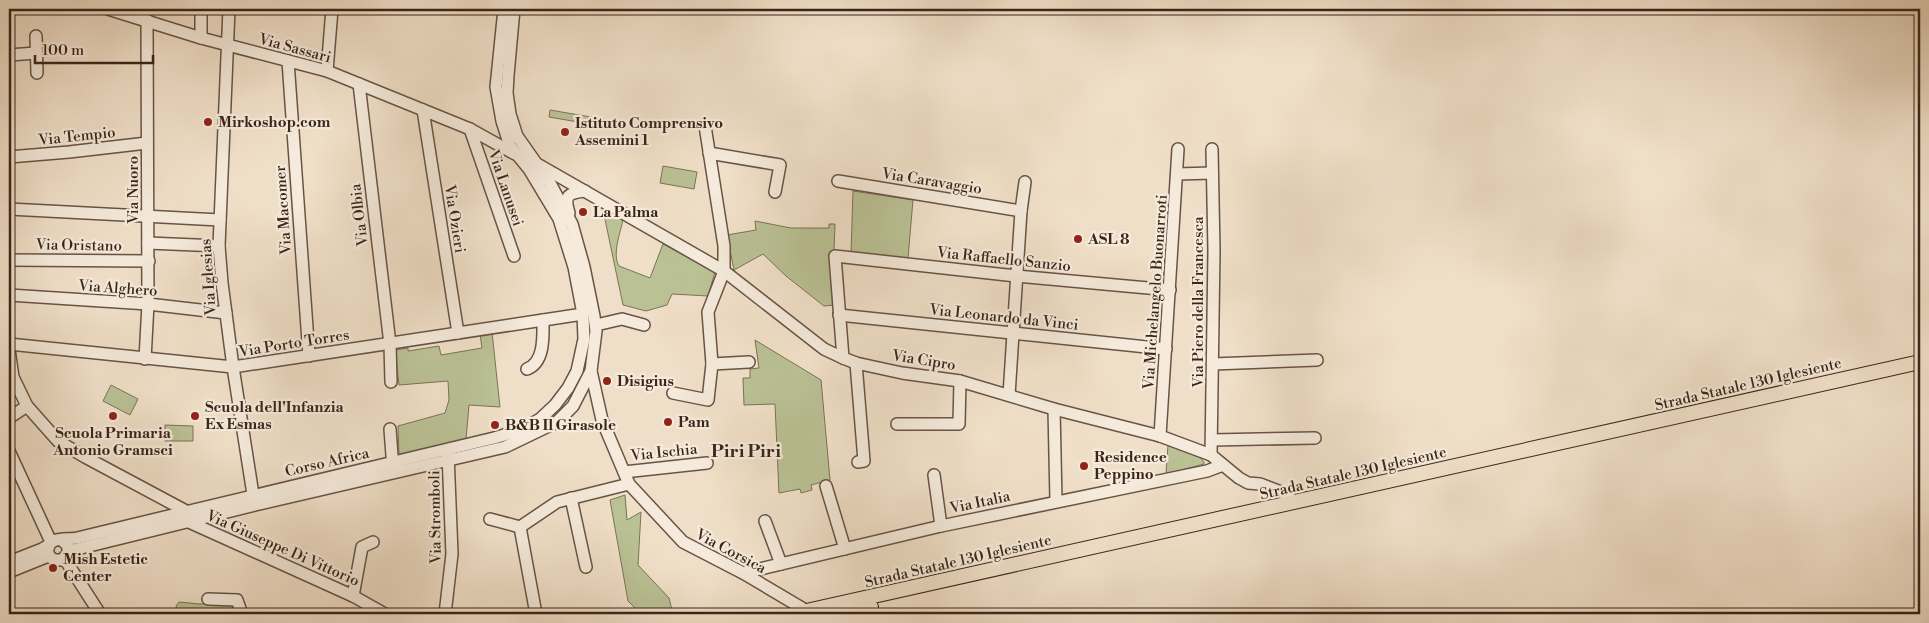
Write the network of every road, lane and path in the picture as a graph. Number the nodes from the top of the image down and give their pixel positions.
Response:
1 (108, 9) edge
2 (202, 9) edge
3 (229, 9) edge
4 (332, 9) edge
5 (504, 9) edge
6 (514, 9) edge
7 (147, 20) junction
8 (36, 36) dead end
9 (201, 38) junction
10 (227, 45) junction
11 (36, 53) junction
12 (9, 55) edge
13 (288, 61) junction
14 (327, 71) junction
15 (37, 73) dead end
16 (359, 84) junction
17 (423, 110) junction
18 (502, 122) junction
19 (705, 126) dead end
20 (470, 129) junction
21 (484, 134) junction
22 (512, 142) junction
23 (147, 143) junction
24 (1178, 149) dead end
25 (1212, 149) dead end
26 (709, 153) junction
27 (9, 157) edge
28 (532, 162) junction
29 (1212, 173) junction
30 (1177, 174) junction
31 (838, 181) dead end
32 (1025, 182) dead end
33 (550, 183) junction
34 (585, 191) junction
35 (776, 192) dead end
36 (9, 209) edge
37 (1021, 211) junction
38 (148, 217) junction
39 (220, 220) junction
40 (572, 224) junction
41 (148, 243) junction
42 (219, 246) junction
43 (514, 256) dead end
44 (9, 260) edge
45 (149, 261) junction
46 (724, 271) junction
47 (1016, 276) junction
48 (1170, 290) junction
49 (9, 295) edge
50 (148, 304) junction
51 (226, 313) junction
52 (583, 314) junction
53 (839, 315) junction
54 (543, 320) junction
55 (596, 325) junction
56 (644, 325) dead end
57 (458, 333) junction
58 (1013, 333) junction
59 (9, 344) edge
60 (390, 344) junction
61 (9, 349) edge
62 (1166, 349) junction
63 (309, 356) junction
64 (843, 358) junction
65 (145, 359) junction
66 (1317, 360) dead end
67 (749, 362) dead end
68 (1920, 362) edge
69 (856, 363) junction
70 (712, 364) junction
71 (1213, 364) junction
72 (233, 368) junction
73 (527, 369) dead end
74 (1920, 370) edge
75 (591, 371) junction
76 (576, 373) junction
77 (13, 377) junction
78 (960, 381) junction
79 (391, 382) dead end
80 (582, 390) junction
81 (9, 392) edge
82 (673, 392) dead end
83 (1009, 395) junction
84 (592, 404) junction
85 (27, 406) junction
86 (573, 406) junction
87 (1054, 409) junction
88 (9, 418) edge
89 (602, 420) junction
90 (897, 424) dead end
91 (390, 430) dead end
92 (1160, 436) junction
93 (1315, 438) dead end
94 (1212, 440) junction
95 (9, 452) edge
96 (448, 455) junction
97 (1211, 455) junction
98 (858, 462) dead end
99 (707, 463) dead end
100 (1223, 465) junction
101 (393, 468) junction
102 (624, 472) junction
103 (934, 475) dead end
104 (629, 484) junction
105 (826, 486) dead end
106 (1289, 495) dead end
107 (571, 498) junction
108 (254, 500) junction
109 (1056, 501) junction
110 (187, 516) junction
111 (490, 519) dead end
112 (765, 521) dead end
113 (520, 526) junction
114 (941, 526) junction
115 (54, 541) junction
116 (373, 542) dead end
117 (845, 549) junction
118 (50, 557) junction
119 (65, 557) junction
120 (9, 562) edge
121 (781, 564) junction
122 (586, 567) dead end
123 (9, 572) edge
124 (743, 573) junction
125 (353, 596) junction
126 (208, 599) dead end
127 (800, 613) edge
128 (100, 614) edge
129 (242, 614) edge
130 (385, 614) edge
131 (445, 614) edge
132 (536, 614) edge
133 (838, 614) edge

1 - 7 street, Via Sassari
2 - 9 street
3 - 10 street, Via Iglesias
4 - 14 street
5 - 18 street, Corso Africa
6 - 22 street, Corso Africa
7 - 9 street, Via Sassari
7 - 23 street, Via Nuoro
8 - 11 street
9 - 10 street, Via Sassari
10 - 13 street, Via Sassari
10 - 39 street, Via Iglesias
11 - 12 street
11 - 15 street
13 - 14 street, Via Sassari
13 - 63 street, Via Macomer
14 - 16 street, Via Sassari
16 - 17 street, Via Sassari
16 - 60 street, Via Olbia
17 - 20 street, Via Sassari
17 - 57 street, Via Ozieri
18 - 21 street
18 - 22 street, Corso Africa
19 - 26 street
20 - 21 street, Via Sassari
20 - 22 street, Via Sassari
20 - 43 street, Via Lanusei
21 - 22 street, Via Sassari
22 - 28 street, Via Sassari
22 - 28 street, Corso Africa
23 - 27 street, Via Tempio
23 - 38 street, Via Nuoro
24 - 30 street, Via Michelangelo Buonarroti
25 - 29 street, Via Piero della Francesca
26 - 35 street
26 - 46 street
28 - 33 street, Corso Africa
28 - 34 street, Via Cipro
28 - 52 street, Corso Africa
29 - 30 street
29 - 71 street, Via Piero della Francesca
30 - 48 street, Via Michelangelo Buonarroti
31 - 37 street, Via Caravaggio
32 - 37 street
33 - 34 street, Via Cipro
33 - 40 street, Corso Africa
34 - 40 street
34 - 46 street, Via Cipro
36 - 38 street
37 - 47 street
38 - 39 street
38 - 41 street, Via Nuoro
39 - 42 street, Via Iglesias
40 - 55 street, Corso Africa
41 - 42 street
41 - 45 street, Via Nuoro
42 - 51 street, Via Iglesias
44 - 45 street, Via Oristano
45 - 50 street, Via Nuoro
46 - 64 street, Via Cipro
46 - 70 street
47 - 48 street, Via Raffaello Sanzio
47 - 53 street, Via Raffaello Sanzio
47 - 58 street
48 - 62 street, Via Michelangelo Buonarroti
49 - 50 street, Via Alghero
50 - 51 street, Via Alghero
50 - 65 street, Via Nuoro
51 - 72 street, Via Iglesias
52 - 54 street, Via Porto Torres
52 - 76 street, Corso Africa
53 - 58 street, Via Leonardo da Vinci
53 - 64 street
54 - 57 street, Via Porto Torres
54 - 73 street
55 - 56 street
55 - 75 street, Corso Africa
57 - 60 street, Via Porto Torres
58 - 62 street, Via Leonardo da Vinci
58 - 83 street
59 - 65 street, Via Porto Torres
60 - 63 street, Via Porto Torres
60 - 79 street, Via Olbia
61 - 77 street
62 - 92 street, Via Michelangelo Buonarroti
63 - 72 street, Via Porto Torres
64 - 69 street, Via Cipro
65 - 72 street, Via Porto Torres
66 - 71 street
67 - 70 street
68 - 127 main road, Strada Statale 130 Iglesiente
69 - 78 street, Via Cipro
69 - 98 street
70 - 82 street
71 - 94 street, Via Piero della Francesca
72 - 108 street, Via Iglesias
74 - 133 main road, Strada Statale 130 Iglesiente
75 - 80 street, Corso Africa
75 - 89 street, Via Corsica
76 - 80 street
76 - 96 street, Corso Africa
77 - 81 street
77 - 85 street, Via Giuseppe Di Vittorio
78 - 83 street, Via Cipro
78 - 90 street
80 - 84 street
80 - 86 street, Corso Africa
83 - 87 street, Via Cipro
84 - 86 street
84 - 89 street
85 - 88 street
85 - 110 street, Via Giuseppe Di Vittorio
86 - 96 street, Corso Africa
87 - 92 street, Via Cipro
87 - 109 street
89 - 102 street, Via Corsica
91 - 101 street
92 - 97 street, Via Cipro
93 - 94 street
94 - 97 street, Via Piero della Francesca
95 - 115 street
96 - 101 street, Corso Africa
96 - 131 street, Via Stromboli
97 - 100 street, Via Cipro
99 - 102 street, Via Ischia
100 - 106 street, Via Cipro
100 - 109 street, Via Italia
101 - 108 street, Corso Africa
102 - 104 street, Via Corsica
103 - 114 street
104 - 107 street
104 - 124 street, Via Corsica
105 - 117 street
107 - 113 street
107 - 122 street
108 - 110 street, Corso Africa
109 - 114 street, Via Italia
110 - 115 street, Corso Africa
110 - 119 street, Corso Africa
110 - 125 street, Via Giuseppe Di Vittorio
111 - 113 street
112 - 121 street
113 - 132 street
114 - 117 street, Via Italia
115 - 118 street
115 - 119 street
115 - 120 street, Corso Africa
116 - 125 street
117 - 121 street, Via Italia
118 - 119 street
118 - 123 street
119 - 128 street
121 - 124 street, Via Italia
124 - 127 street, Via Corsica
125 - 130 street, Via Giuseppe Di Vittorio
126 - 129 street

